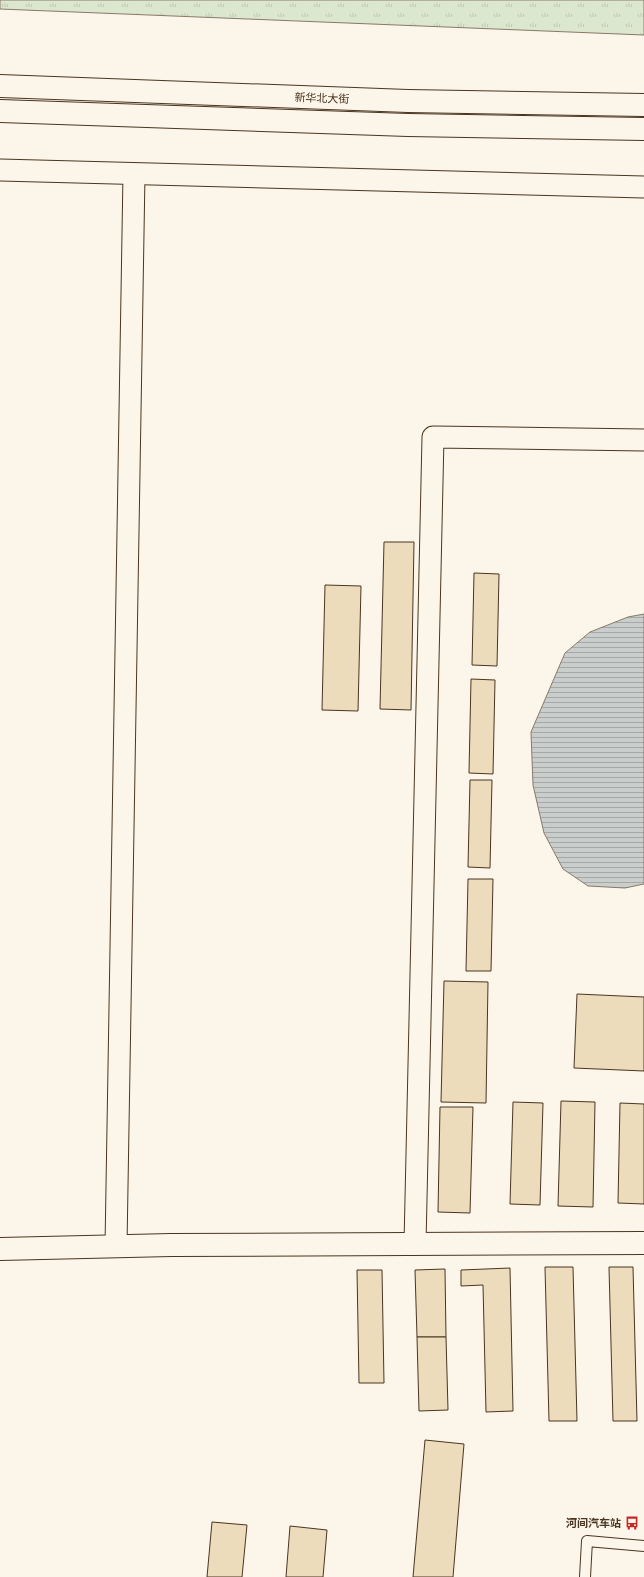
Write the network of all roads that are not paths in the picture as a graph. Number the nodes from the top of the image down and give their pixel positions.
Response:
1 (0, 86) edge
2 (644, 105) edge
3 (0, 111) edge
4 (644, 129) edge
5 (0, 170) edge
6 (134, 174) junction
7 (644, 187) edge
8 (644, 440) edge
9 (644, 1243) edge
10 (415, 1244) junction
11 (116, 1246) junction
12 (0, 1249) edge
13 (644, 1546) edge
14 (585, 1577) edge

1 - 2 main road, 新华北大街
3 - 4 main road
5 - 6 street
6 - 7 street
6 - 11 street
8 - 10 street
9 - 10 main road
10 - 11 main road
11 - 12 main road
13 - 14 lane

